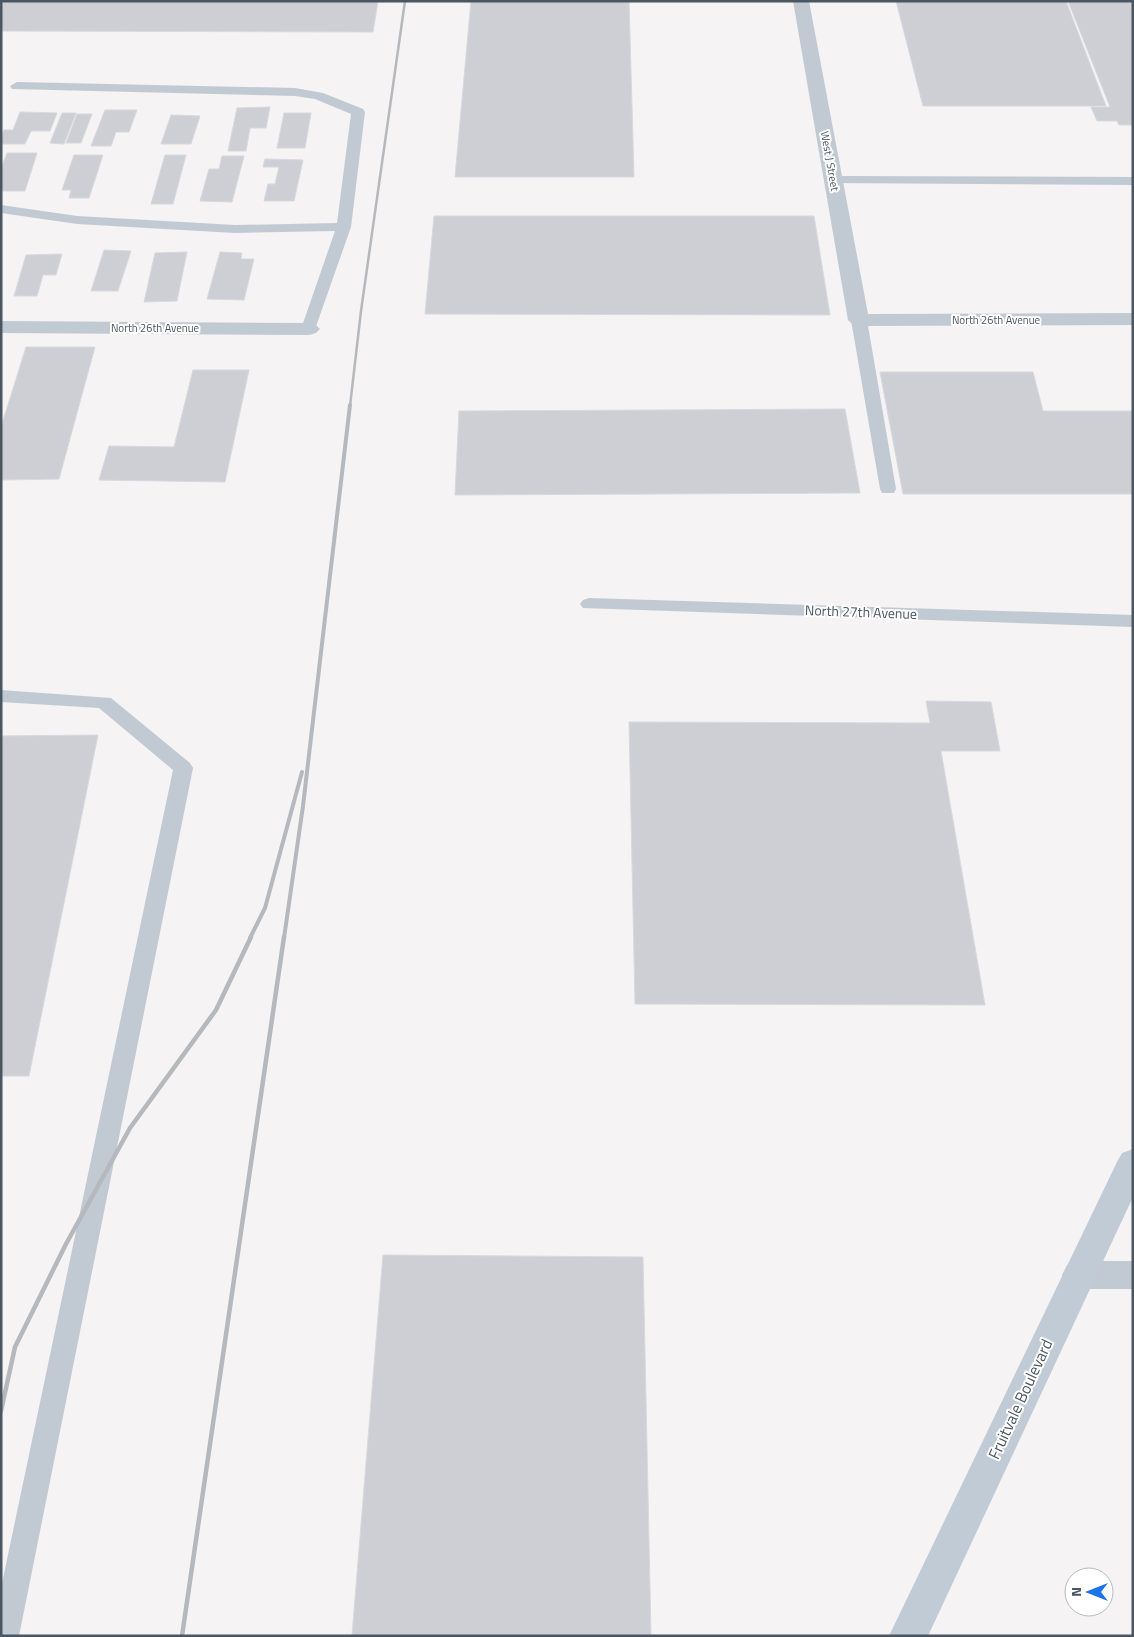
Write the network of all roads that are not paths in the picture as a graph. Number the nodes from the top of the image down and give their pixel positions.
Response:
1 (801, 1) edge
2 (17, 86) dead end
3 (833, 180) junction
4 (1133, 181) edge
5 (1, 209) edge
6 (344, 228) junction
7 (1133, 319) edge
8 (859, 320) junction
9 (1, 327) edge
10 (309, 329) joint
11 (888, 489) dead end
12 (589, 604) dead end
13 (1133, 621) edge
14 (1, 696) edge
15 (1133, 1162) edge
16 (1079, 1275) junction
17 (1133, 1275) edge
18 (6, 1636) edge
19 (908, 1636) edge

1 - 3 street, West J Street
2 - 6 lane
3 - 4 lane
3 - 8 street, West J Street
5 - 6 lane
6 - 10 lane
7 - 8 street, North 26th Avenue
8 - 11 lane
9 - 10 street, North 26th Avenue
12 - 13 lane, North 27th Avenue
14 - 18 lane
15 - 16 main road, Fruitvale Boulevard
16 - 17 street
16 - 19 main road, Fruitvale Boulevard

